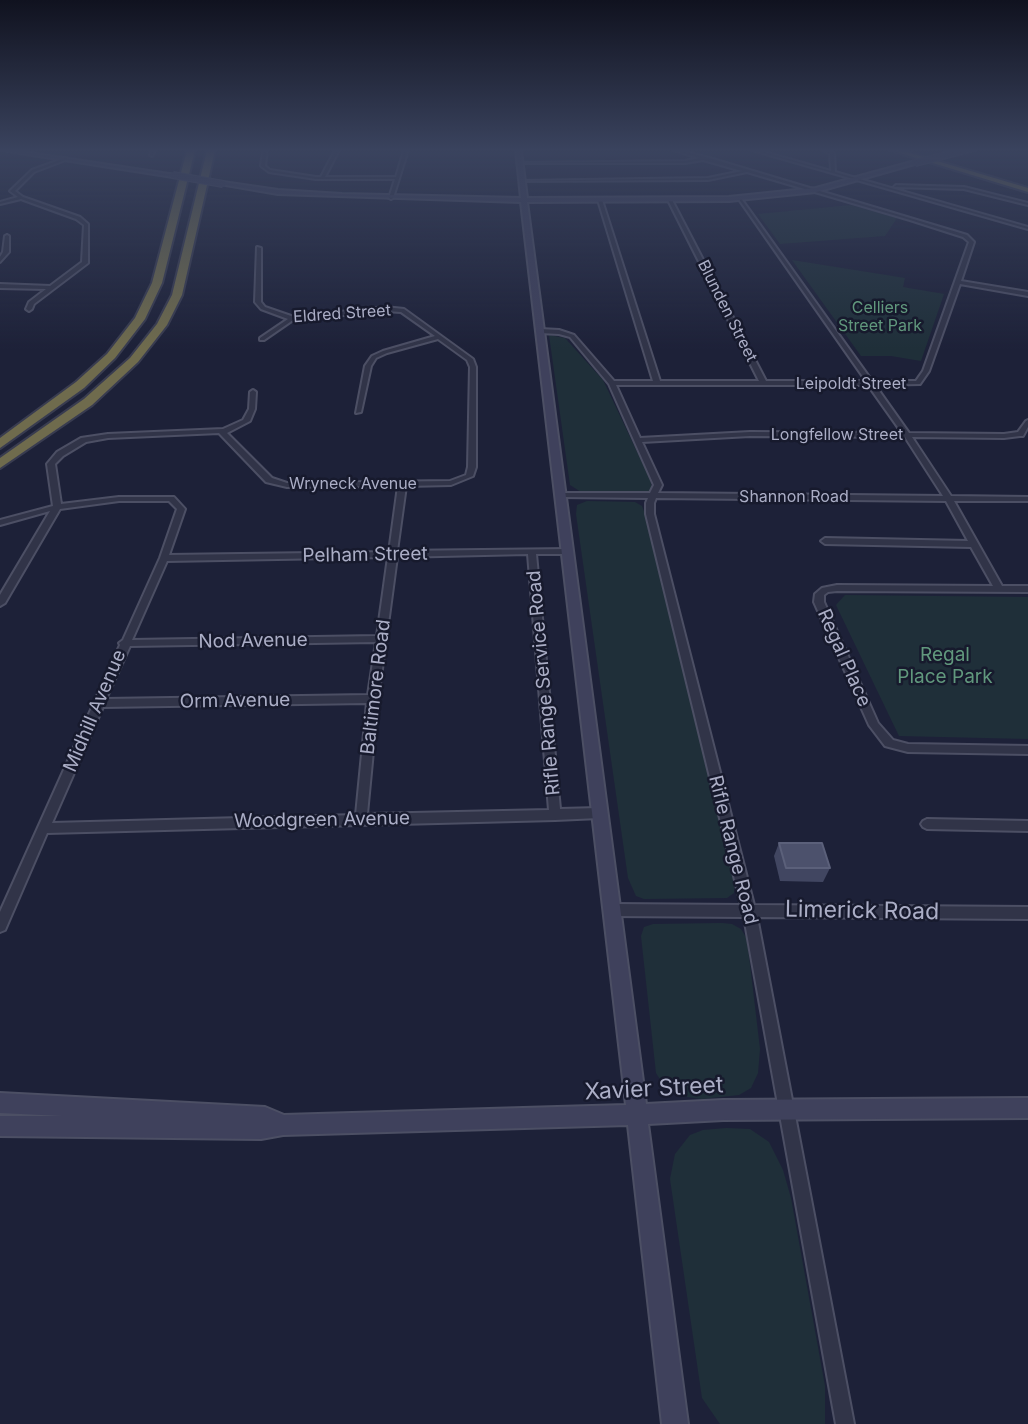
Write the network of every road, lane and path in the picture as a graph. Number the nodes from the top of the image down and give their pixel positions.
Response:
1 (74, 216) edge
2 (173, 216) edge
3 (195, 216) edge
4 (527, 216) edge
5 (605, 216) edge
6 (678, 216) edge
7 (753, 216) edge
8 (899, 216) edge
9 (988, 216) edge
10 (1028, 228) edge
11 (7, 236) dead end
12 (259, 248) dead end
13 (0, 260) edge
14 (958, 282) junction
15 (0, 286) edge
16 (50, 288) junction
17 (1028, 293) edge
18 (29, 309) dead end
19 (290, 319) junction
20 (540, 331) junction
21 (439, 337) junction
22 (126, 339) junction
23 (262, 339) dead end
24 (612, 383) junction
25 (657, 383) junction
26 (764, 384) junction
27 (869, 384) junction
28 (253, 392) dead end
29 (358, 412) dead end
30 (1028, 422) edge
31 (223, 432) junction
32 (0, 434) edge
33 (906, 435) junction
34 (639, 440) junction
35 (0, 444) edge
36 (0, 465) edge
37 (463, 480) joint
38 (402, 484) junction
39 (561, 495) junction
40 (654, 497) junction
41 (948, 498) junction
42 (1028, 499) edge
43 (57, 507) junction
44 (0, 523) edge
45 (825, 541) dead end
46 (972, 544) junction
47 (567, 551) junction
48 (532, 552) junction
49 (393, 555) junction
50 (164, 558) junction
51 (999, 588) junction
52 (1028, 589) edge
53 (0, 603) edge
54 (381, 639) junction
55 (124, 643) junction
56 (373, 699) junction
57 (98, 703) junction
58 (1028, 750) edge
59 (599, 813) junction
60 (555, 815) junction
61 (361, 819) junction
62 (928, 824) dead end
63 (1028, 826) edge
64 (46, 828) junction
65 (612, 910) junction
66 (749, 910) junction
67 (1028, 913) edge
68 (0, 926) edge
69 (0, 1103) edge
70 (1028, 1108) edge
71 (786, 1109) junction
72 (636, 1115) junction
73 (283, 1125) junction
74 (0, 1126) edge
75 (675, 1424) edge
76 (845, 1424) edge

1 - 16 street
2 - 22 highway
3 - 36 highway
4 - 20 main road
5 - 25 street
6 - 26 street, Blunden Street
7 - 27 street
8 - 14 street, Leipoldt Street
9 - 10 street
11 - 13 street
12 - 19 street, Eldred Street
14 - 17 street
14 - 27 street, Leipoldt Street
15 - 16 street
16 - 18 street
19 - 21 street, Eldred Street
19 - 23 street
20 - 24 street, Rifle Range Road
20 - 39 main road
21 - 29 street
21 - 37 street, Eldred Street
22 - 32 highway
22 - 35 highway
24 - 25 street, Leipoldt Street
24 - 34 street, Rifle Range Road
25 - 26 street, Leipoldt Street
26 - 27 street, Leipoldt Street
27 - 33 street
28 - 31 street
30 - 33 street, Longfellow Street
31 - 38 street, Wryneck Avenue
31 - 43 street
33 - 34 street, Longfellow Street
33 - 41 street
34 - 40 street, Rifle Range Road
37 - 38 street, Wryneck Avenue
38 - 49 street, Baltimore Road
39 - 40 street, Shannon Road
39 - 47 main road
40 - 41 street, Shannon Road
40 - 66 street, Rifle Range Road
41 - 42 street, Shannon Road
41 - 46 street
43 - 44 street
43 - 50 street, Midhill Avenue
43 - 53 street
45 - 46 street
46 - 51 street
47 - 48 street, Pelham Street
47 - 59 main road
48 - 49 street, Pelham Street
48 - 60 street, Rifle Range Service Road
49 - 50 street, Pelham Street
49 - 54 street, Baltimore Road
50 - 55 street, Midhill Avenue
51 - 52 street, Regal Place
51 - 58 street, Regal Place
54 - 55 street, Nod Avenue
54 - 56 street, Baltimore Road
55 - 57 street, Midhill Avenue
56 - 57 street, Orm Avenue
56 - 61 street, Baltimore Road
57 - 64 street, Midhill Avenue
59 - 60 street, Woodgreen Avenue
59 - 65 main road
60 - 61 street, Woodgreen Avenue
61 - 64 street, Woodgreen Avenue
62 - 63 street
64 - 68 street, Midhill Avenue
65 - 66 street, Limerick Road
65 - 72 main road
66 - 67 street, Limerick Road
66 - 71 street, Rifle Range Road
69 - 73 main road, Xavier Street
70 - 71 main road, Xavier Street
71 - 72 main road, Xavier Street
71 - 76 street, Rifle Range Road
72 - 73 main road, Xavier Street
72 - 75 main road
73 - 74 main road, Xavier Street

